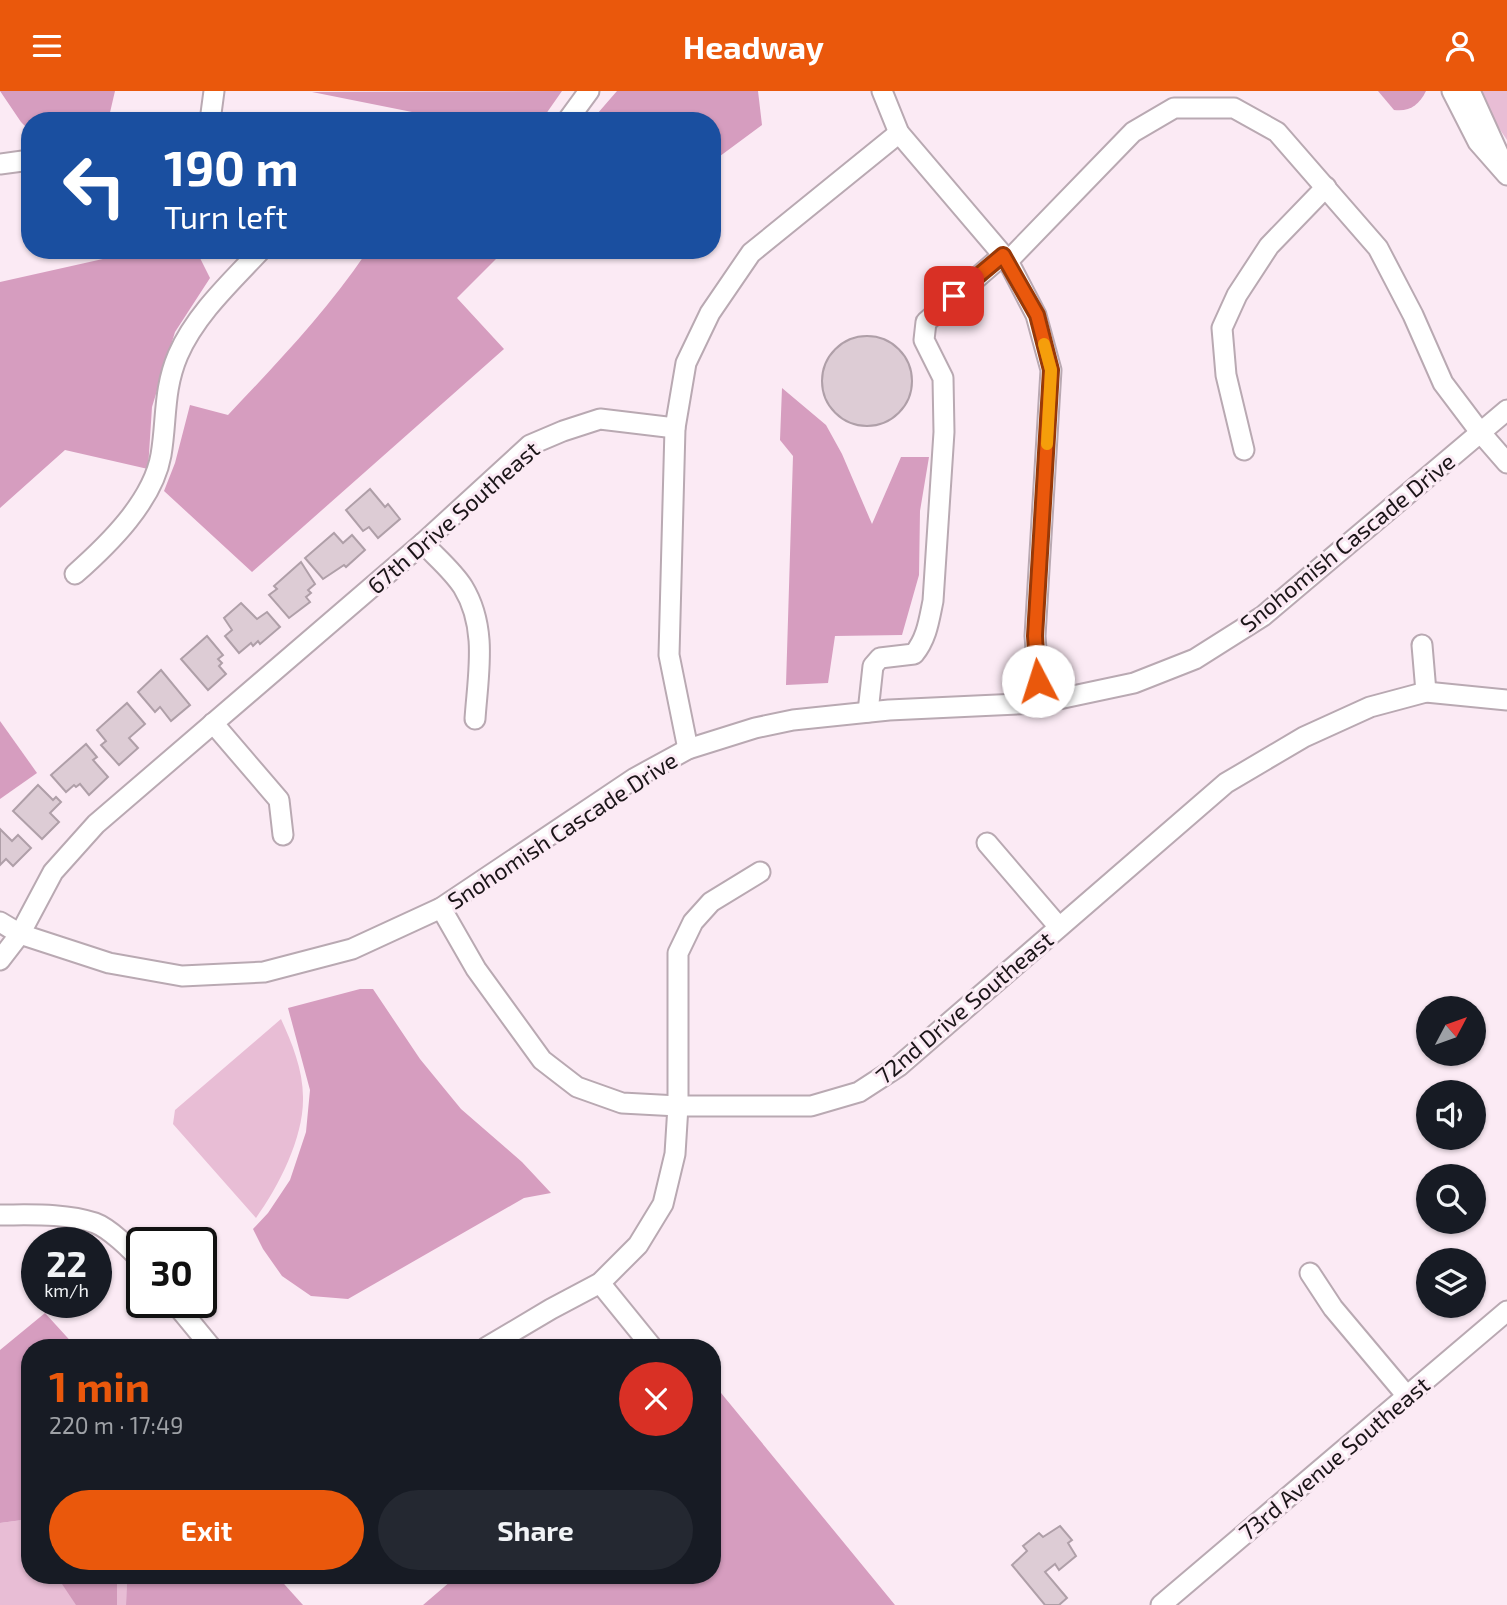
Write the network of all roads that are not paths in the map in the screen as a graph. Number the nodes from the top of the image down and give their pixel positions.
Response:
1 (214, 91) edge
2 (589, 91) edge
3 (882, 91) edge
4 (1452, 91) edge
5 (1470, 91) edge
6 (1172, 99) edge
7 (211, 112) edge
8 (574, 112) edge
9 (899, 133) junction
10 (21, 161) edge
11 (0, 164) edge
12 (1507, 173) edge
13 (1326, 187) junction
14 (1006, 258) junction
15 (253, 259) edge
16 (1507, 409) edge
17 (675, 428) junction
18 (1480, 432) junction
19 (1244, 450) dead end
20 (1507, 463) edge
21 (423, 543) junction
22 (75, 574) dead end
23 (1422, 645) dead end
24 (1426, 692) junction
25 (1507, 700) edge
26 (1040, 703) junction
27 (868, 712) junction
28 (475, 719) dead end
29 (213, 723) junction
30 (688, 749) junction
31 (283, 835) dead end
32 (987, 843) dead end
33 (760, 872) dead end
34 (441, 908) junction
35 (0, 922) edge
36 (1059, 927) junction
37 (20, 934) junction
38 (0, 960) edge
39 (678, 1106) junction
40 (0, 1215) edge
41 (126, 1246) edge
42 (1310, 1273) dead end
43 (600, 1283) junction
44 (1507, 1311) edge
45 (187, 1318) edge
46 (204, 1339) edge
47 (500, 1339) edge
48 (646, 1339) edge
49 (1407, 1396) junction
50 (1161, 1605) edge

1 - 7 street
2 - 8 street
3 - 9 street
4 - 12 street
5 - 12 street
6 - 13 street
6 - 14 street
9 - 14 street
9 - 17 street
10 - 11 street
13 - 18 street
13 - 19 street
14 - 26 street
14 - 27 street
15 - 22 street
16 - 18 street, Snohomish Cascade Drive
17 - 21 street, 67th Drive Southeast
17 - 30 street
18 - 20 street
18 - 26 street, Snohomish Cascade Drive
21 - 28 street
21 - 29 street, 67th Drive Southeast
23 - 24 street
24 - 25 street, 72nd Drive Southeast
24 - 36 street, 72nd Drive Southeast
26 - 27 street, Snohomish Cascade Drive
27 - 30 street, Snohomish Cascade Drive
29 - 31 street
29 - 37 street, 67th Drive Southeast
30 - 34 street, Snohomish Cascade Drive
32 - 36 street
33 - 39 street
34 - 37 street, Snohomish Cascade Drive
34 - 39 street, 72nd Drive Southeast
35 - 37 street, Snohomish Cascade Drive
36 - 39 street, 72nd Drive Southeast
37 - 38 street, 67th Drive Southeast
39 - 43 street
40 - 41 street
42 - 49 street
43 - 47 street
43 - 48 street
44 - 49 street, 73rd Avenue Southeast
45 - 46 street
49 - 50 street, 73rd Avenue Southeast

